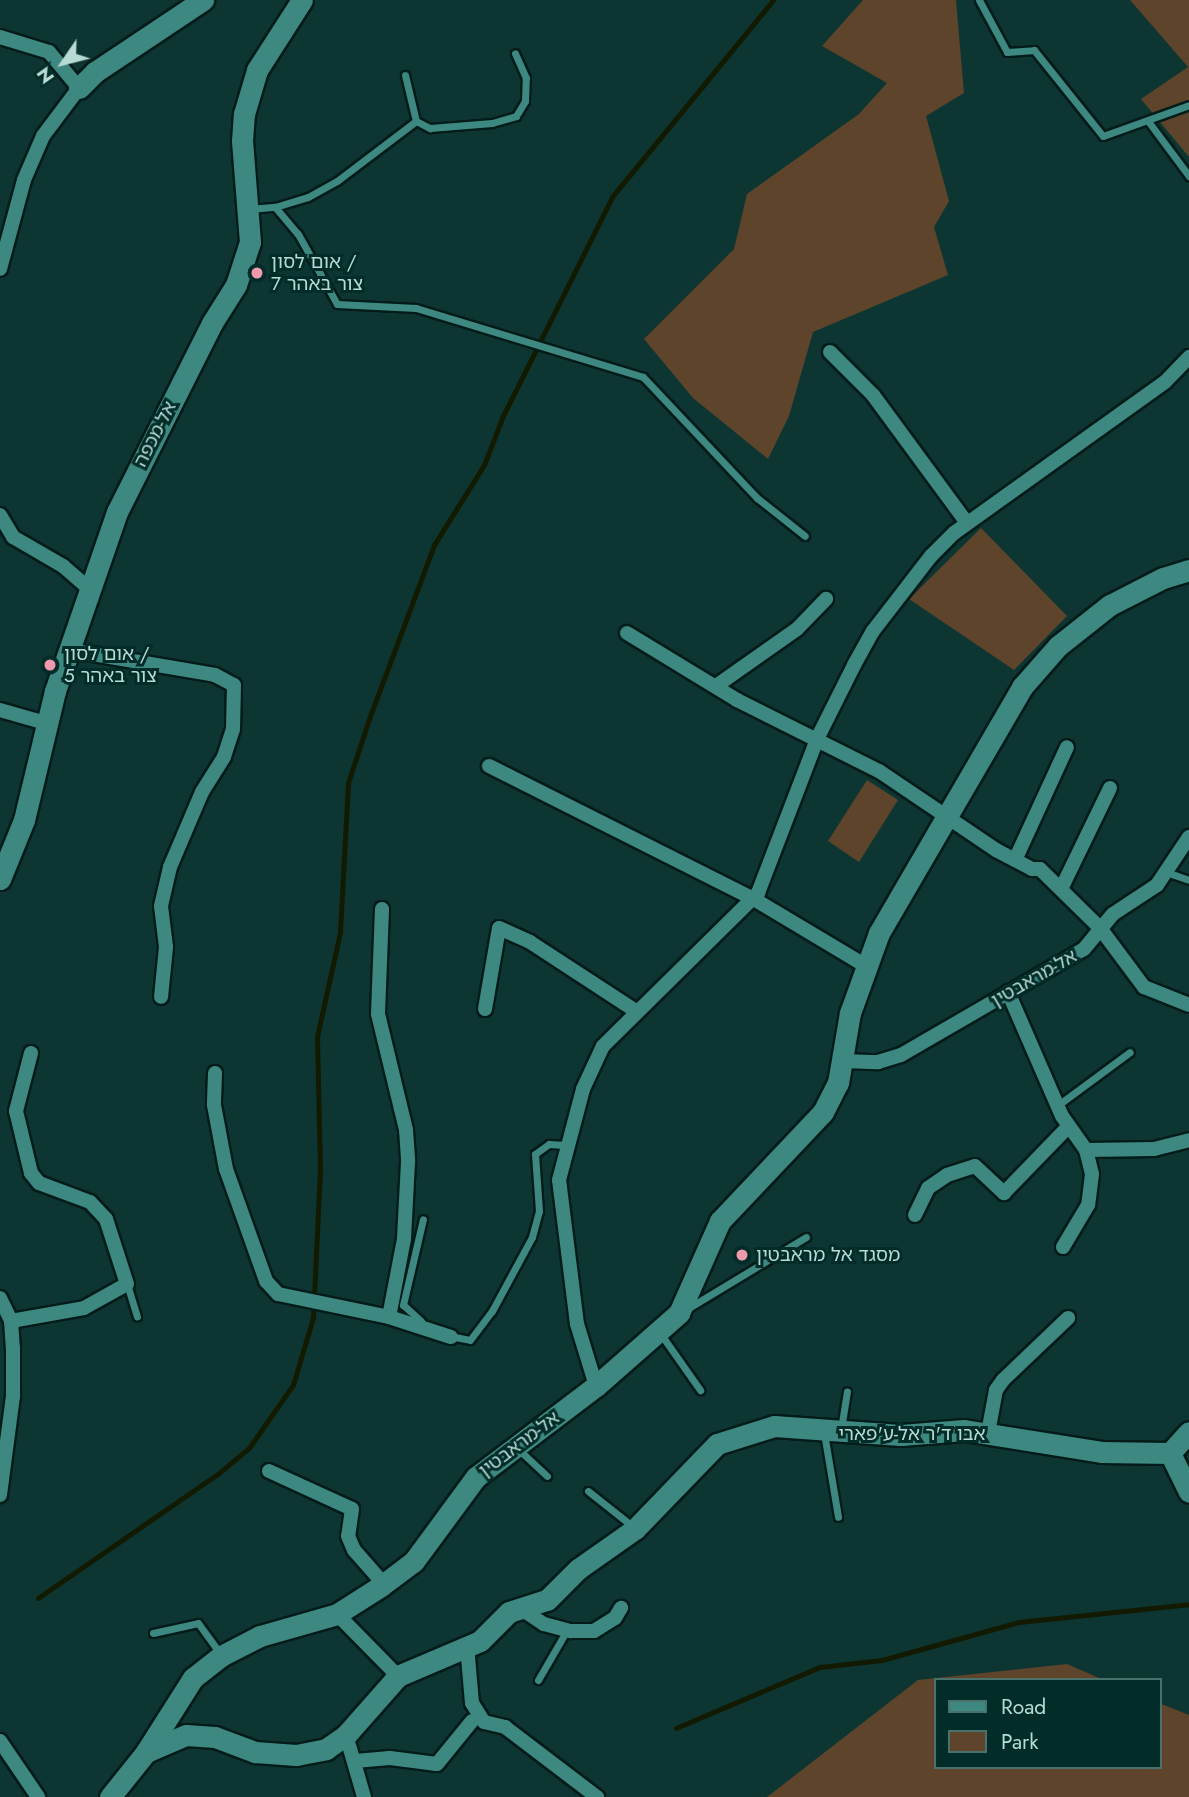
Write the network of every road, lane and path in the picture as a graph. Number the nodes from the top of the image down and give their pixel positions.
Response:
1 (203, 0) edge
2 (302, 0) edge
3 (979, 0) edge
4 (0, 37) edge
5 (514, 53) dead end
6 (405, 75) dead end
7 (79, 88) junction
8 (1189, 105) edge
9 (416, 121) junction
10 (1148, 121) junction
11 (1189, 176) edge
12 (275, 207) junction
13 (249, 209) junction
14 (0, 269) edge
15 (830, 352) dead end
16 (1189, 357) edge
17 (0, 515) edge
18 (967, 523) junction
19 (805, 536) dead end
20 (1189, 570) edge
21 (89, 588) junction
22 (826, 599) dead end
23 (626, 633) dead end
24 (69, 650) junction
25 (716, 686) junction
26 (0, 710) edge
27 (49, 724) junction
28 (817, 739) junction
29 (1067, 747) dead end
30 (489, 766) dead end
31 (1110, 788) dead end
32 (944, 817) junction
33 (1189, 837) edge
34 (1015, 860) junction
35 (1166, 872) junction
36 (0, 879) edge
37 (1189, 880) edge
38 (1062, 887) junction
39 (754, 899) junction
40 (382, 909) dead end
41 (1100, 928) junction
42 (866, 966) junction
43 (1008, 992) junction
44 (161, 997) dead end
45 (1189, 1005) edge
46 (485, 1009) dead end
47 (636, 1010) junction
48 (1130, 1052) dead end
49 (32, 1053) dead end
50 (842, 1061) junction
51 (215, 1073) dead end
52 (1057, 1105) junction
53 (1069, 1126) junction
54 (1189, 1140) edge
55 (565, 1145) junction
56 (1086, 1150) junction
57 (915, 1215) dead end
58 (424, 1219) dead end
59 (806, 1237) dead end
60 (1062, 1247) dead end
61 (127, 1284) junction
62 (0, 1298) edge
63 (679, 1313) junction
64 (137, 1316) dead end
65 (388, 1317) junction
66 (1069, 1318) dead end
67 (11, 1321) junction
68 (659, 1332) junction
69 (451, 1337) junction
70 (596, 1386) junction
71 (700, 1390) dead end
72 (847, 1391) dead end
73 (1189, 1432) edge
74 (830, 1433) junction
75 (988, 1433) junction
76 (514, 1445) junction
77 (1170, 1453) junction
78 (269, 1471) dead end
79 (547, 1476) dead end
80 (588, 1491) dead end
81 (1189, 1492) edge
82 (0, 1495) edge
83 (838, 1517) dead end
84 (635, 1529) junction
85 (384, 1584) junction
86 (520, 1608) junction
87 (621, 1608) dead end
88 (337, 1614) junction
89 (567, 1630) junction
90 (153, 1633) dead end
91 (467, 1645) junction
92 (222, 1656) junction
93 (398, 1676) junction
94 (538, 1680) dead end
95 (472, 1721) dead end
96 (346, 1735) junction
97 (0, 1741) edge
98 (146, 1752) junction
99 (355, 1761) junction
100 (38, 1797) edge
101 (110, 1797) edge
102 (365, 1797) edge
103 (597, 1797) edge

1 - 7 street
2 - 13 street, אל-מכפה
3 - 10 lane
4 - 7 street
5 - 9 lane
6 - 9 lane
7 - 14 street
8 - 10 lane
9 - 12 lane
10 - 11 lane
12 - 13 lane
12 - 19 lane
13 - 21 street, אל-מכפה
15 - 18 street
16 - 18 street
17 - 21 street
18 - 28 street
20 - 32 street
21 - 24 street, אל-מכפה
22 - 25 street
23 - 25 street
24 - 27 street, אל-מכפה
24 - 44 street
25 - 28 street
26 - 27 street
27 - 36 street, אל-מכפה
28 - 32 street
28 - 39 street
29 - 34 street
30 - 39 street
31 - 38 street
32 - 34 street
32 - 42 street
33 - 35 street, אל-מראבטין
34 - 38 street
35 - 37 lane
35 - 41 street, אל-מראבטין
38 - 41 street
39 - 42 street
39 - 47 street
40 - 65 street
41 - 43 street, אל-מראבטין
41 - 45 street
42 - 50 street
43 - 50 street, אל-מראבטין
43 - 52 street
46 - 47 street
47 - 55 street
48 - 52 lane
49 - 61 street
50 - 63 street, אל-מראבטין
51 - 65 street
52 - 53 street
53 - 56 street
53 - 57 street
54 - 56 street
55 - 69 lane
55 - 70 street
56 - 60 street
58 - 69 lane
59 - 63 lane
61 - 64 lane
61 - 67 street
62 - 67 street
63 - 68 street, אל-מראבטין
65 - 69 street
66 - 75 street
67 - 82 street
68 - 70 street, אל-מראבטין
68 - 71 lane
70 - 76 street, אל-מראבטין
72 - 74 lane
73 - 77 street
74 - 75 street, אבו ד'ר אל-ע'פארי
74 - 83 lane
74 - 84 street, אבו ד'ר אל-ע'פארי
75 - 77 street, אבו ד'ר אל-ע'פארי
76 - 79 lane
76 - 85 street, אל-מראבטין
77 - 81 street
78 - 85 street
80 - 84 lane
84 - 86 street, אבו ד'ר אל-ע'פארי
85 - 88 street, אל-מראבטין
86 - 89 street
86 - 91 street, אבו ד'ר אל-ע'פארי
87 - 89 street
88 - 92 street, אל-מראבטין
88 - 93 street
89 - 94 lane
90 - 92 lane
91 - 93 street, אבו ד'ר אל-ע'פארי
91 - 103 street
92 - 98 street, אל-מראבטין
93 - 96 street, אבו ד'ר אל-ע'פארי
95 - 99 street
96 - 98 street, אבו ד'ר אל-ע'פארי
96 - 99 street
97 - 100 street
98 - 101 street, אל-מראבטין
99 - 102 street

